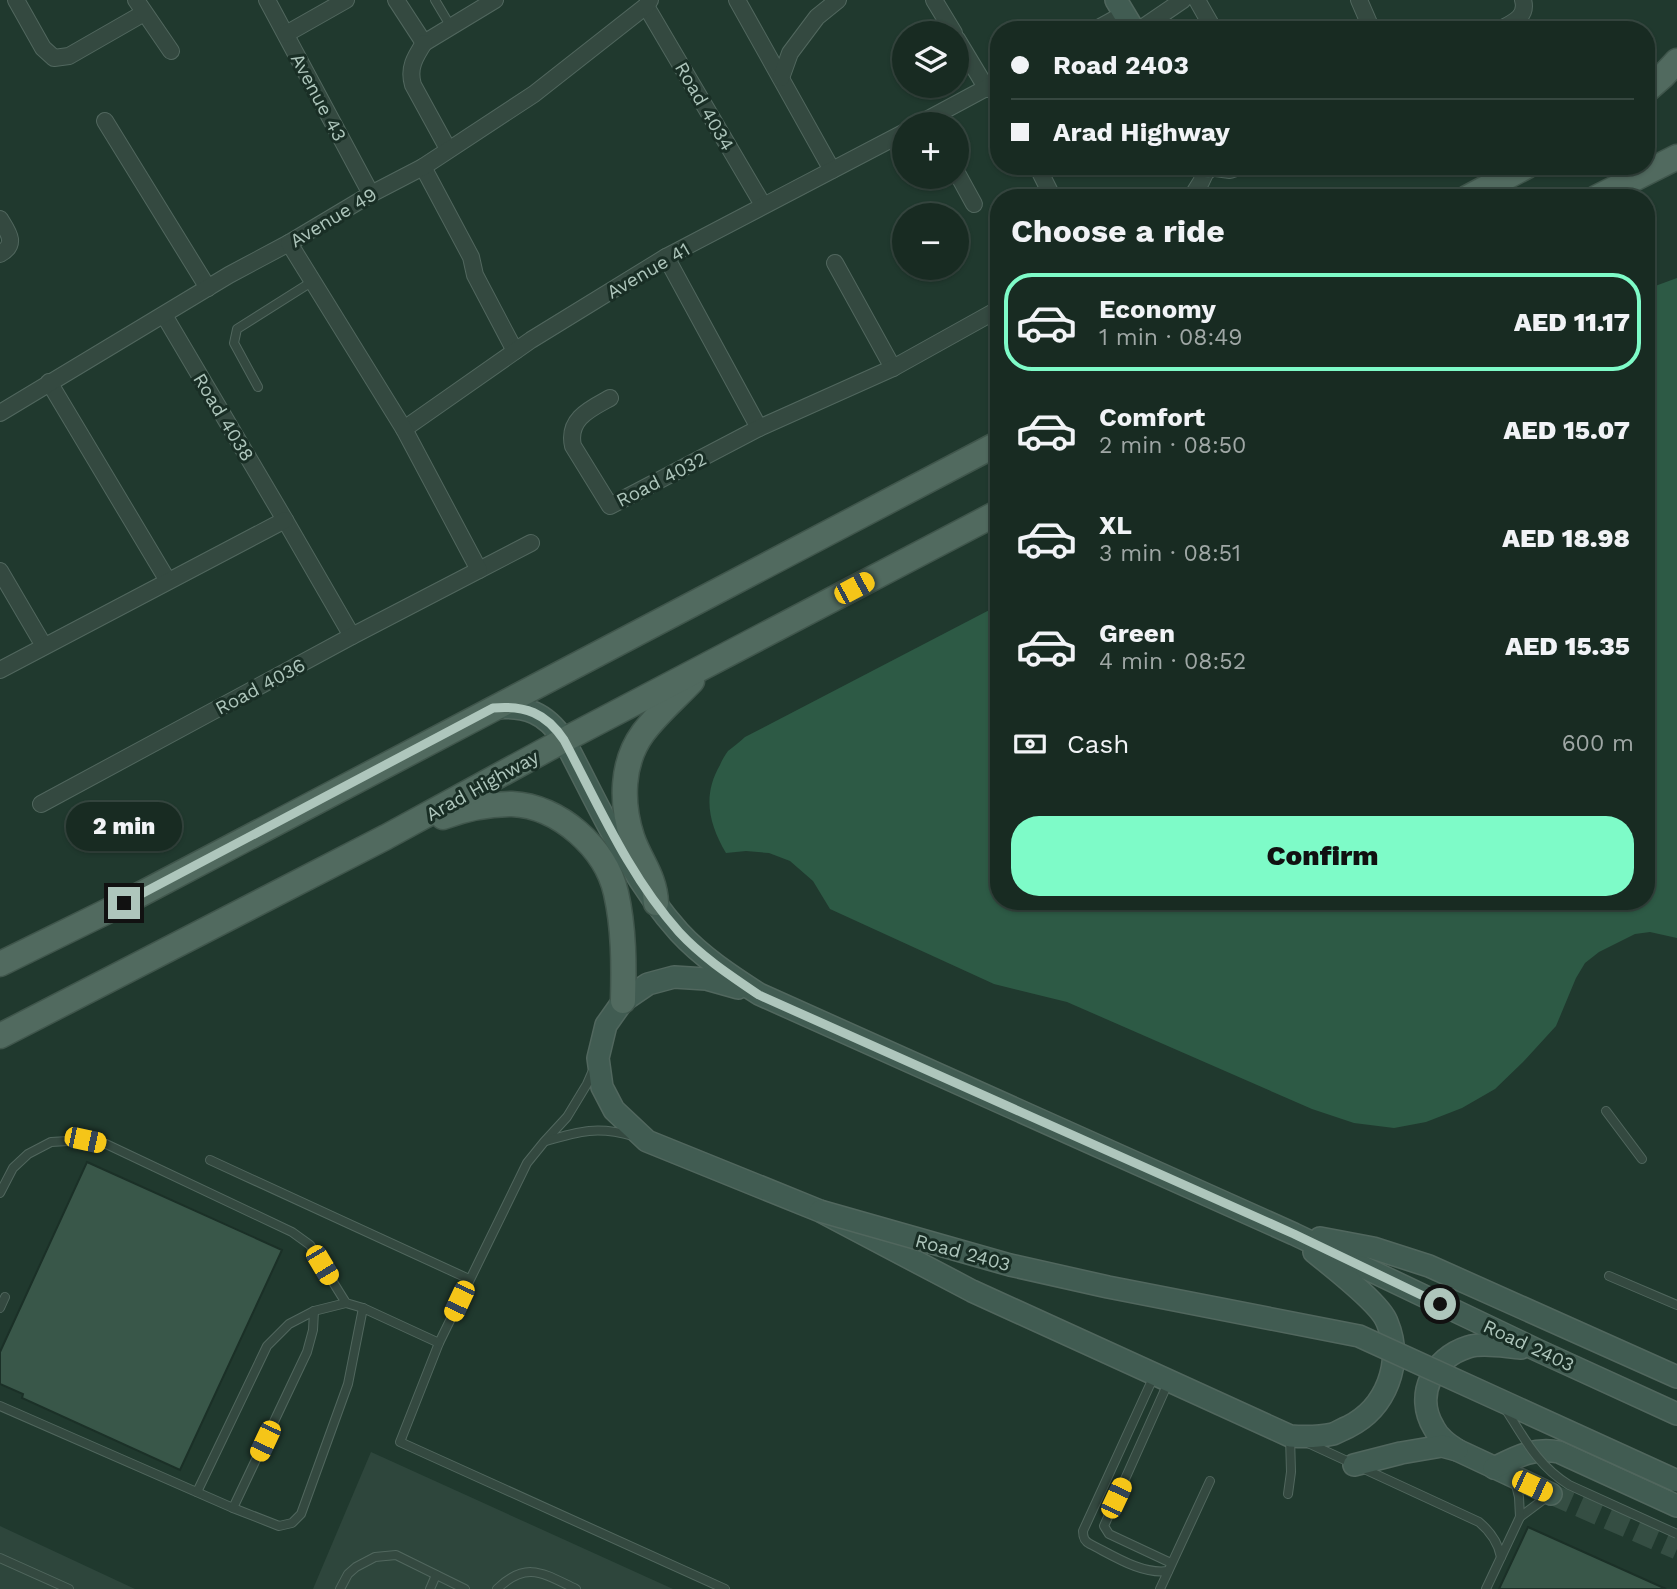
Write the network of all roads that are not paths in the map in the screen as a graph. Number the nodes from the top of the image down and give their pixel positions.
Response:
1 (16, 0) edge
2 (267, 0) edge
3 (346, 0) edge
4 (396, 0) edge
5 (435, 0) edge
6 (495, 0) edge
7 (737, 0) edge
8 (838, 0) edge
9 (934, 0) edge
10 (1183, 0) edge
11 (1197, 0) edge
12 (1359, 0) edge
13 (1523, 0) edge
14 (648, 3) edge
15 (140, 6) edge
16 (1128, 18) edge
17 (947, 21) edge
18 (1209, 21) edge
19 (1368, 21) edge
20 (1516, 21) edge
21 (451, 27) junction
22 (286, 34) junction
23 (424, 43) junction
24 (171, 51) dead end
25 (969, 54) edge
26 (1677, 61) edge
27 (781, 78) junction
28 (990, 81) edge
29 (1655, 83) edge
30 (1677, 89) edge
31 (990, 90) edge
32 (1655, 100) edge
33 (947, 112) edge
34 (105, 121) dead end
35 (892, 139) edge
36 (448, 149) junction
37 (1677, 157) edge
38 (423, 167) junction
39 (1655, 168) edge
40 (832, 170) junction
41 (1510, 175) edge
42 (1641, 175) edge
43 (966, 189) edge
44 (1484, 189) edge
45 (1614, 189) edge
46 (371, 194) junction
47 (974, 204) dead end
48 (763, 205) junction
49 (0, 219) edge
50 (289, 243) junction
51 (0, 254) edge
52 (666, 257) junction
53 (835, 263) dead end
54 (313, 281) junction
55 (208, 288) junction
56 (990, 314) edge
57 (164, 315) junction
58 (514, 351) junction
59 (893, 368) junction
60 (50, 382) junction
61 (258, 387) dead end
62 (610, 398) dead end
63 (0, 412) edge
64 (759, 428) junction
65 (404, 429) junction
66 (990, 448) edge
67 (990, 517) edge
68 (285, 520) junction
69 (531, 543) dead end
70 (480, 570) junction
71 (0, 571) edge
72 (169, 581) junction
73 (352, 636) junction
74 (44, 646) junction
75 (709, 665) junction
76 (0, 670) edge
77 (493, 708) junction
78 (564, 740) junction
79 (41, 804) dead end
80 (386, 837) junction
81 (656, 903) junction
82 (0, 964) edge
83 (759, 995) junction
84 (623, 1001) junction
85 (0, 1036) edge
86 (598, 1058) junction
87 (1606, 1111) dead end
88 (647, 1141) junction
89 (544, 1142) junction
90 (1642, 1159) dead end
91 (210, 1160) dead end
92 (0, 1193) edge
93 (820, 1211) junction
94 (1294, 1234) junction
95 (1609, 1276) dead end
96 (470, 1279) junction
97 (5, 1297) dead end
98 (346, 1303) junction
99 (1677, 1305) edge
100 (0, 1308) edge
101 (363, 1308) junction
102 (314, 1311) junction
103 (439, 1343) junction
104 (1538, 1350) junction
105 (1163, 1377) junction
106 (1677, 1377) edge
107 (1502, 1402) junction
108 (0, 1406) edge
109 (1677, 1414) edge
110 (1290, 1436) junction
111 (1457, 1450) junction
112 (1354, 1465) junction
113 (1504, 1472) junction
114 (1677, 1480) edge
115 (1210, 1482) dead end
116 (197, 1492) junction
117 (1288, 1494) dead end
118 (1551, 1494) joint
119 (1677, 1506) edge
120 (233, 1508) junction
121 (1520, 1517) junction
122 (1677, 1534) edge
123 (1501, 1557) junction
124 (0, 1558) edge
125 (1169, 1567) junction
126 (436, 1574) junction
127 (69, 1589) edge
128 (340, 1589) edge
129 (430, 1589) edge
130 (465, 1589) edge
131 (497, 1589) edge
132 (576, 1589) edge
133 (725, 1589) edge
134 (1160, 1589) edge
135 (1486, 1589) edge

1 - 15 street
2 - 22 street, Avenue 43
3 - 22 street
4 - 23 street
5 - 21 lane
6 - 21 street
7 - 27 street
8 - 27 street
9 - 17 street
10 - 16 street
11 - 18 street
12 - 19 street
13 - 20 street
14 - 36 street, Avenue 49
14 - 48 street, Road 4034
15 - 24 street
21 - 23 street
22 - 46 street, Avenue 43
23 - 36 street
25 - 28 street
26 - 29 main road
27 - 40 street
30 - 32 main road
31 - 33 street
34 - 55 street
35 - 40 street, Avenue 41
36 - 38 street, Avenue 49
37 - 39 main road
38 - 46 street, Avenue 49
38 - 58 street
40 - 48 street, Avenue 41
41 - 44 main road
42 - 45 main road
43 - 47 street
46 - 50 street, Avenue 49
48 - 52 street, Avenue 41
49 - 51 street
50 - 54 street
50 - 55 street, Avenue 49
52 - 58 street, Avenue 41
52 - 64 street
53 - 59 street
54 - 61 lane
54 - 65 street
55 - 57 street, Avenue 49
56 - 59 street, Road 4032
57 - 60 street, Avenue 49
57 - 68 street, Road 4038
58 - 65 street, Avenue 41
59 - 64 street, Road 4032
60 - 63 street, Avenue 49
60 - 72 street
62 - 64 street, Road 4032
65 - 70 street
66 - 77 main road
67 - 75 main road, Arad Highway
68 - 72 street
68 - 73 street, Road 4038
69 - 70 street, Road 4036
70 - 73 street, Road 4036
71 - 74 street
72 - 74 street
73 - 79 street, Road 4036
74 - 76 street
75 - 78 main road, Arad Highway
75 - 81 main road
77 - 78 main road, Road 2403
77 - 82 main road
78 - 80 main road, Arad Highway
78 - 81 main road, Road 2403
80 - 84 main road
80 - 85 main road, Arad Highway
81 - 83 main road, Road 2403
83 - 84 main road
83 - 94 main road, Road 2403
84 - 86 main road
86 - 88 main road, Road 2403
86 - 89 lane
87 - 90 lane
88 - 89 lane
88 - 93 main road, Road 2403
89 - 96 lane
91 - 96 lane
92 - 98 lane
93 - 105 main road
93 - 107 main road, Road 2403, bridge
94 - 104 main road, Road 2403
94 - 106 main road
94 - 110 main road
95 - 99 lane
96 - 103 lane
97 - 100 lane
98 - 101 lane
98 - 102 lane
101 - 103 lane
101 - 120 lane
102 - 116 lane
102 - 120 lane
103 - 133 lane
104 - 109 main road, Road 2403
104 - 111 main road
105 - 110 main road
105 - 125 lane
105 - 125 lane
107 - 114 main road, Road 2403, bridge
107 - 122 lane, bridge
108 - 116 lane
110 - 112 lane
110 - 117 lane
111 - 112 main road
111 - 113 main road
112 - 123 lane
113 - 118 main road
113 - 119 main road
113 - 121 lane
115 - 125 lane
116 - 120 lane
118 - 121 lane
121 - 123 lane
123 - 135 lane
124 - 127 lane
125 - 134 lane
126 - 128 lane
126 - 129 lane
126 - 130 lane
131 - 132 lane

